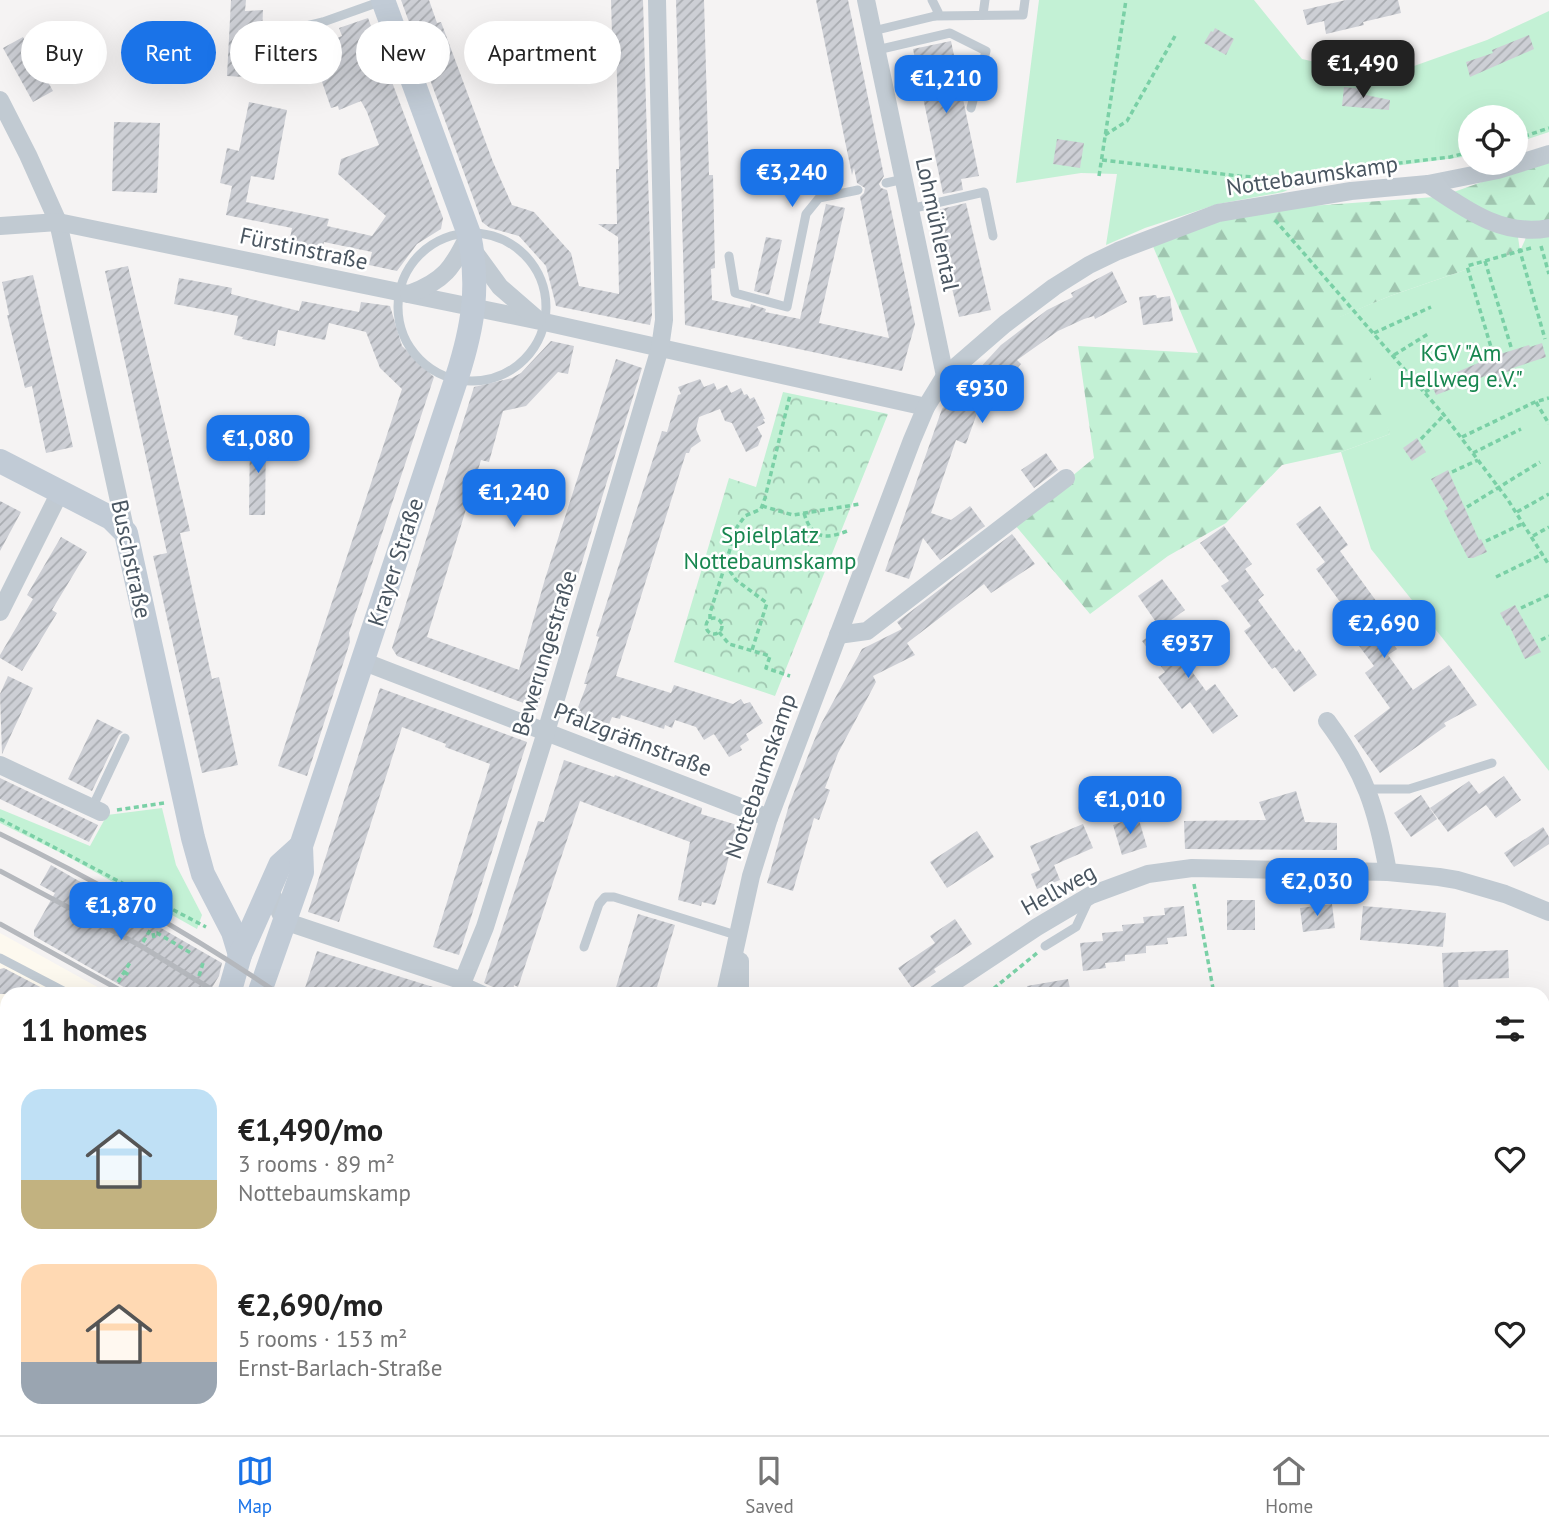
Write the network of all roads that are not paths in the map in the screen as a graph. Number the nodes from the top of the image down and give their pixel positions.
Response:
1 (657, 0) edge
2 (866, 0) edge
3 (932, 0) edge
4 (985, 0) edge
5 (1025, 0) edge
6 (383, 1) edge
7 (983, 15) junction
8 (936, 16) junction
9 (326, 21) edge
10 (873, 32) junction
11 (877, 50) junction
12 (0, 100) edge
13 (971, 108) dead end
14 (1549, 154) edge
15 (1428, 184) junction
16 (858, 190) dead end
17 (910, 209) junction
18 (58, 222) junction
19 (0, 226) edge
20 (1549, 228) edge
21 (993, 236) dead end
22 (470, 241) junction
23 (729, 256) dead end
24 (404, 294) junction
25 (474, 308) junction
26 (543, 321) junction
27 (660, 348) junction
28 (945, 376) junction
29 (457, 377) junction
30 (926, 407) junction
31 (0, 461) edge
32 (1066, 478) dead end
33 (60, 492) junction
34 (126, 533) junction
35 (0, 612) edge
36 (838, 635) junction
37 (362, 661) junction
38 (1327, 721) dead end
39 (546, 732) junction
40 (125, 738) dead end
41 (1492, 763) dead end
42 (0, 765) edge
43 (1368, 789) junction
44 (96, 810) joint
45 (769, 818) junction
46 (301, 846) junction
47 (1388, 872) junction
48 (1091, 895) junction
49 (265, 899) junction
50 (219, 902) junction
51 (1549, 912) edge
52 (284, 921) junction
53 (739, 936) junction
54 (1045, 946) road end
55 (584, 947) dead end
56 (274, 951) junction
57 (240, 955) junction
58 (0, 958) edge
59 (463, 981) junction
60 (56, 987) edge
61 (231, 987) edge
62 (261, 987) edge
63 (476, 987) edge
64 (727, 987) edge
65 (740, 987) edge
66 (947, 987) edge

1 - 27 street, Bewerungestraße
2 - 10 street, Lohmühlental
3 - 8 lane
4 - 7 lane
5 - 7 lane
6 - 9 lane
6 - 22 main road, Krayer Straße
7 - 8 lane
8 - 10 lane
10 - 11 street, Lohmühlental
11 - 13 lane
11 - 17 street, Lohmühlental
12 - 18 street, Buschstraße
14 - 15 street, Nottebaumskamp
15 - 20 street, Nottebaumskamp
15 - 28 street, Nottebaumskamp
16 - 23 lane
17 - 21 lane
17 - 28 street, Lohmühlental
18 - 19 street
18 - 24 street, Fürstinstraße
18 - 34 street, Buschstraße
22 - 24 street
22 - 24 lane
22 - 25 main road, Krayer Straße
22 - 26 street, Fürstinstraße
22 - 26 lane
24 - 25 street, Fürstinstraße
24 - 29 lane
25 - 26 street, Fürstinstraße
25 - 29 main road, Krayer Straße
26 - 27 street, Fürstinstraße
26 - 29 lane
27 - 30 street, Fürstinstraße
27 - 39 street, Bewerungestraße
28 - 30 street, Nottebaumskamp
29 - 37 main road, Krayer Straße
30 - 36 street, Nottebaumskamp
31 - 33 main road
32 - 36 street
33 - 34 main road
33 - 35 street
34 - 50 main road, Buschstraße
36 - 45 street, Nottebaumskamp
37 - 39 street, Pfalzgräfinstraße
37 - 46 main road, Krayer Straße
38 - 43 street
39 - 45 street, Pfalzgräfinstraße
39 - 59 street, Bewerungestraße
40 - 44 lane
41 - 43 lane
42 - 44 street
43 - 47 street
45 - 53 street, Nottebaumskamp
46 - 49 main road, Krayer Straße
46 - 52 main road, Krayer Straße
47 - 48 street, Hellweg
47 - 51 street, Hellweg
48 - 54 lane
48 - 66 street, Hellweg
49 - 50 main road
49 - 52 street
49 - 56 main road
49 - 57 main road, Krayer Straße
50 - 57 main road, Buschstraße
52 - 56 main road, Krayer Straße
52 - 59 street
53 - 55 lane
53 - 64 street, Nottebaumskamp
53 - 65 street, Nottebaumskamp
56 - 62 main road, Krayer Straße
57 - 61 main road, Krayer Straße
58 - 60 lane
59 - 63 lane

